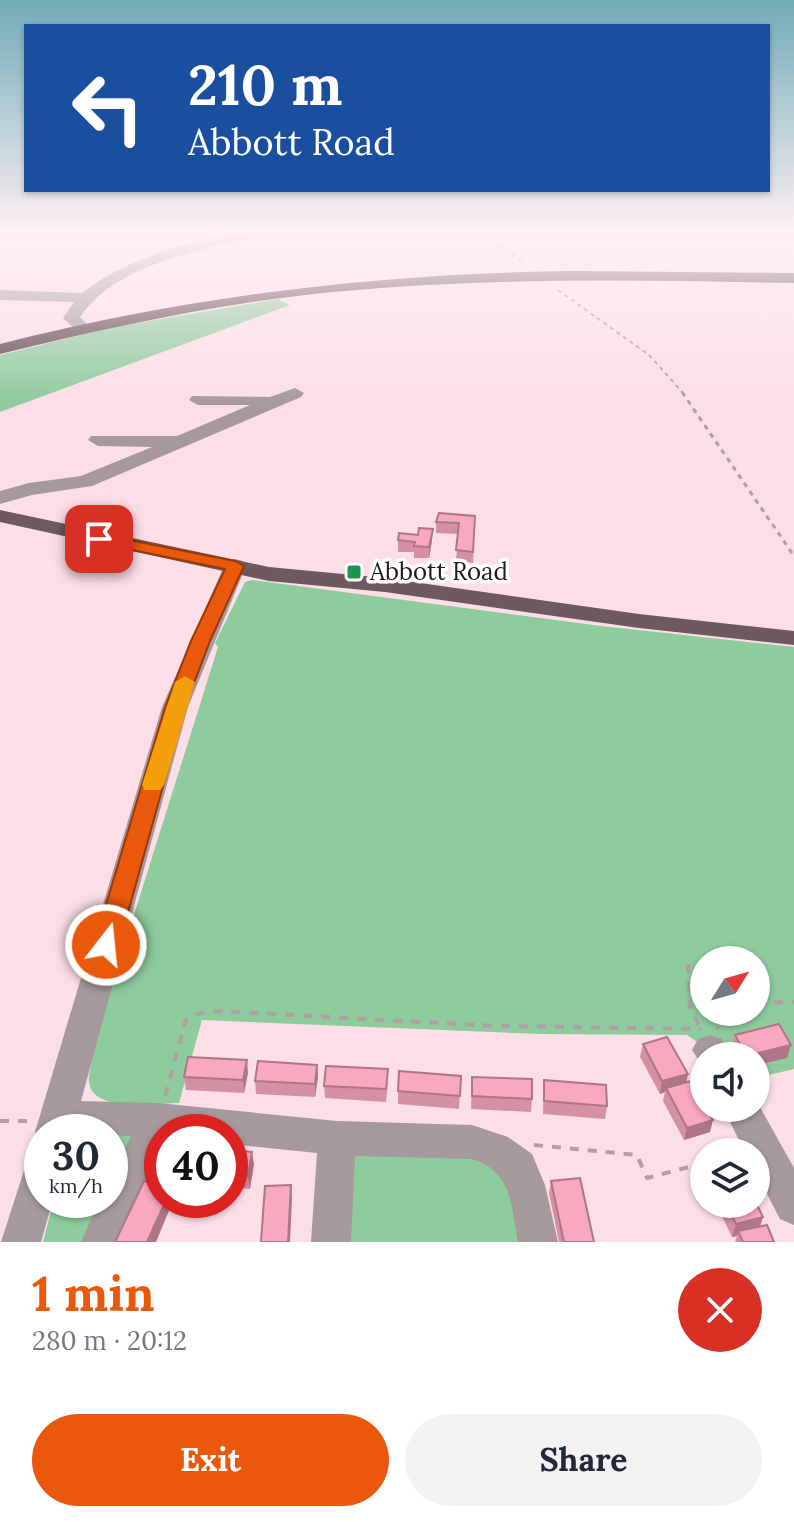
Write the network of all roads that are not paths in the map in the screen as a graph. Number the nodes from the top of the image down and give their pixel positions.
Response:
1 (100, 289) edge
2 (334, 289) edge
3 (0, 295) edge
4 (86, 298) junction
5 (83, 328) junction
6 (0, 349) edge
7 (198, 400) dead end
8 (221, 401) junction
9 (233, 419) junction
10 (98, 440) dead end
11 (124, 440) junction
12 (183, 441) junction
13 (133, 462) junction
14 (0, 498) edge
15 (0, 516) edge
16 (235, 566) junction
17 (794, 638) edge
18 (59, 1114) edge
19 (749, 1122) edge
20 (248, 1129) edge
21 (337, 1138) junction
22 (144, 1150) edge
23 (794, 1206) edge
24 (28, 1218) edge
25 (21, 1242) edge
26 (101, 1242) edge
27 (331, 1242) edge
28 (538, 1242) edge

1 - 4 street
2 - 5 highway
3 - 4 street
4 - 5 street
5 - 6 highway
7 - 8 street
8 - 9 street
8 - 9 street
9 - 12 street
10 - 11 street
11 - 12 street
11 - 13 street
12 - 13 street
13 - 14 street
15 - 16 main road
16 - 17 main road
16 - 18 street
19 - 23 street
20 - 21 street
21 - 27 street
21 - 28 street
22 - 26 street
24 - 25 street

